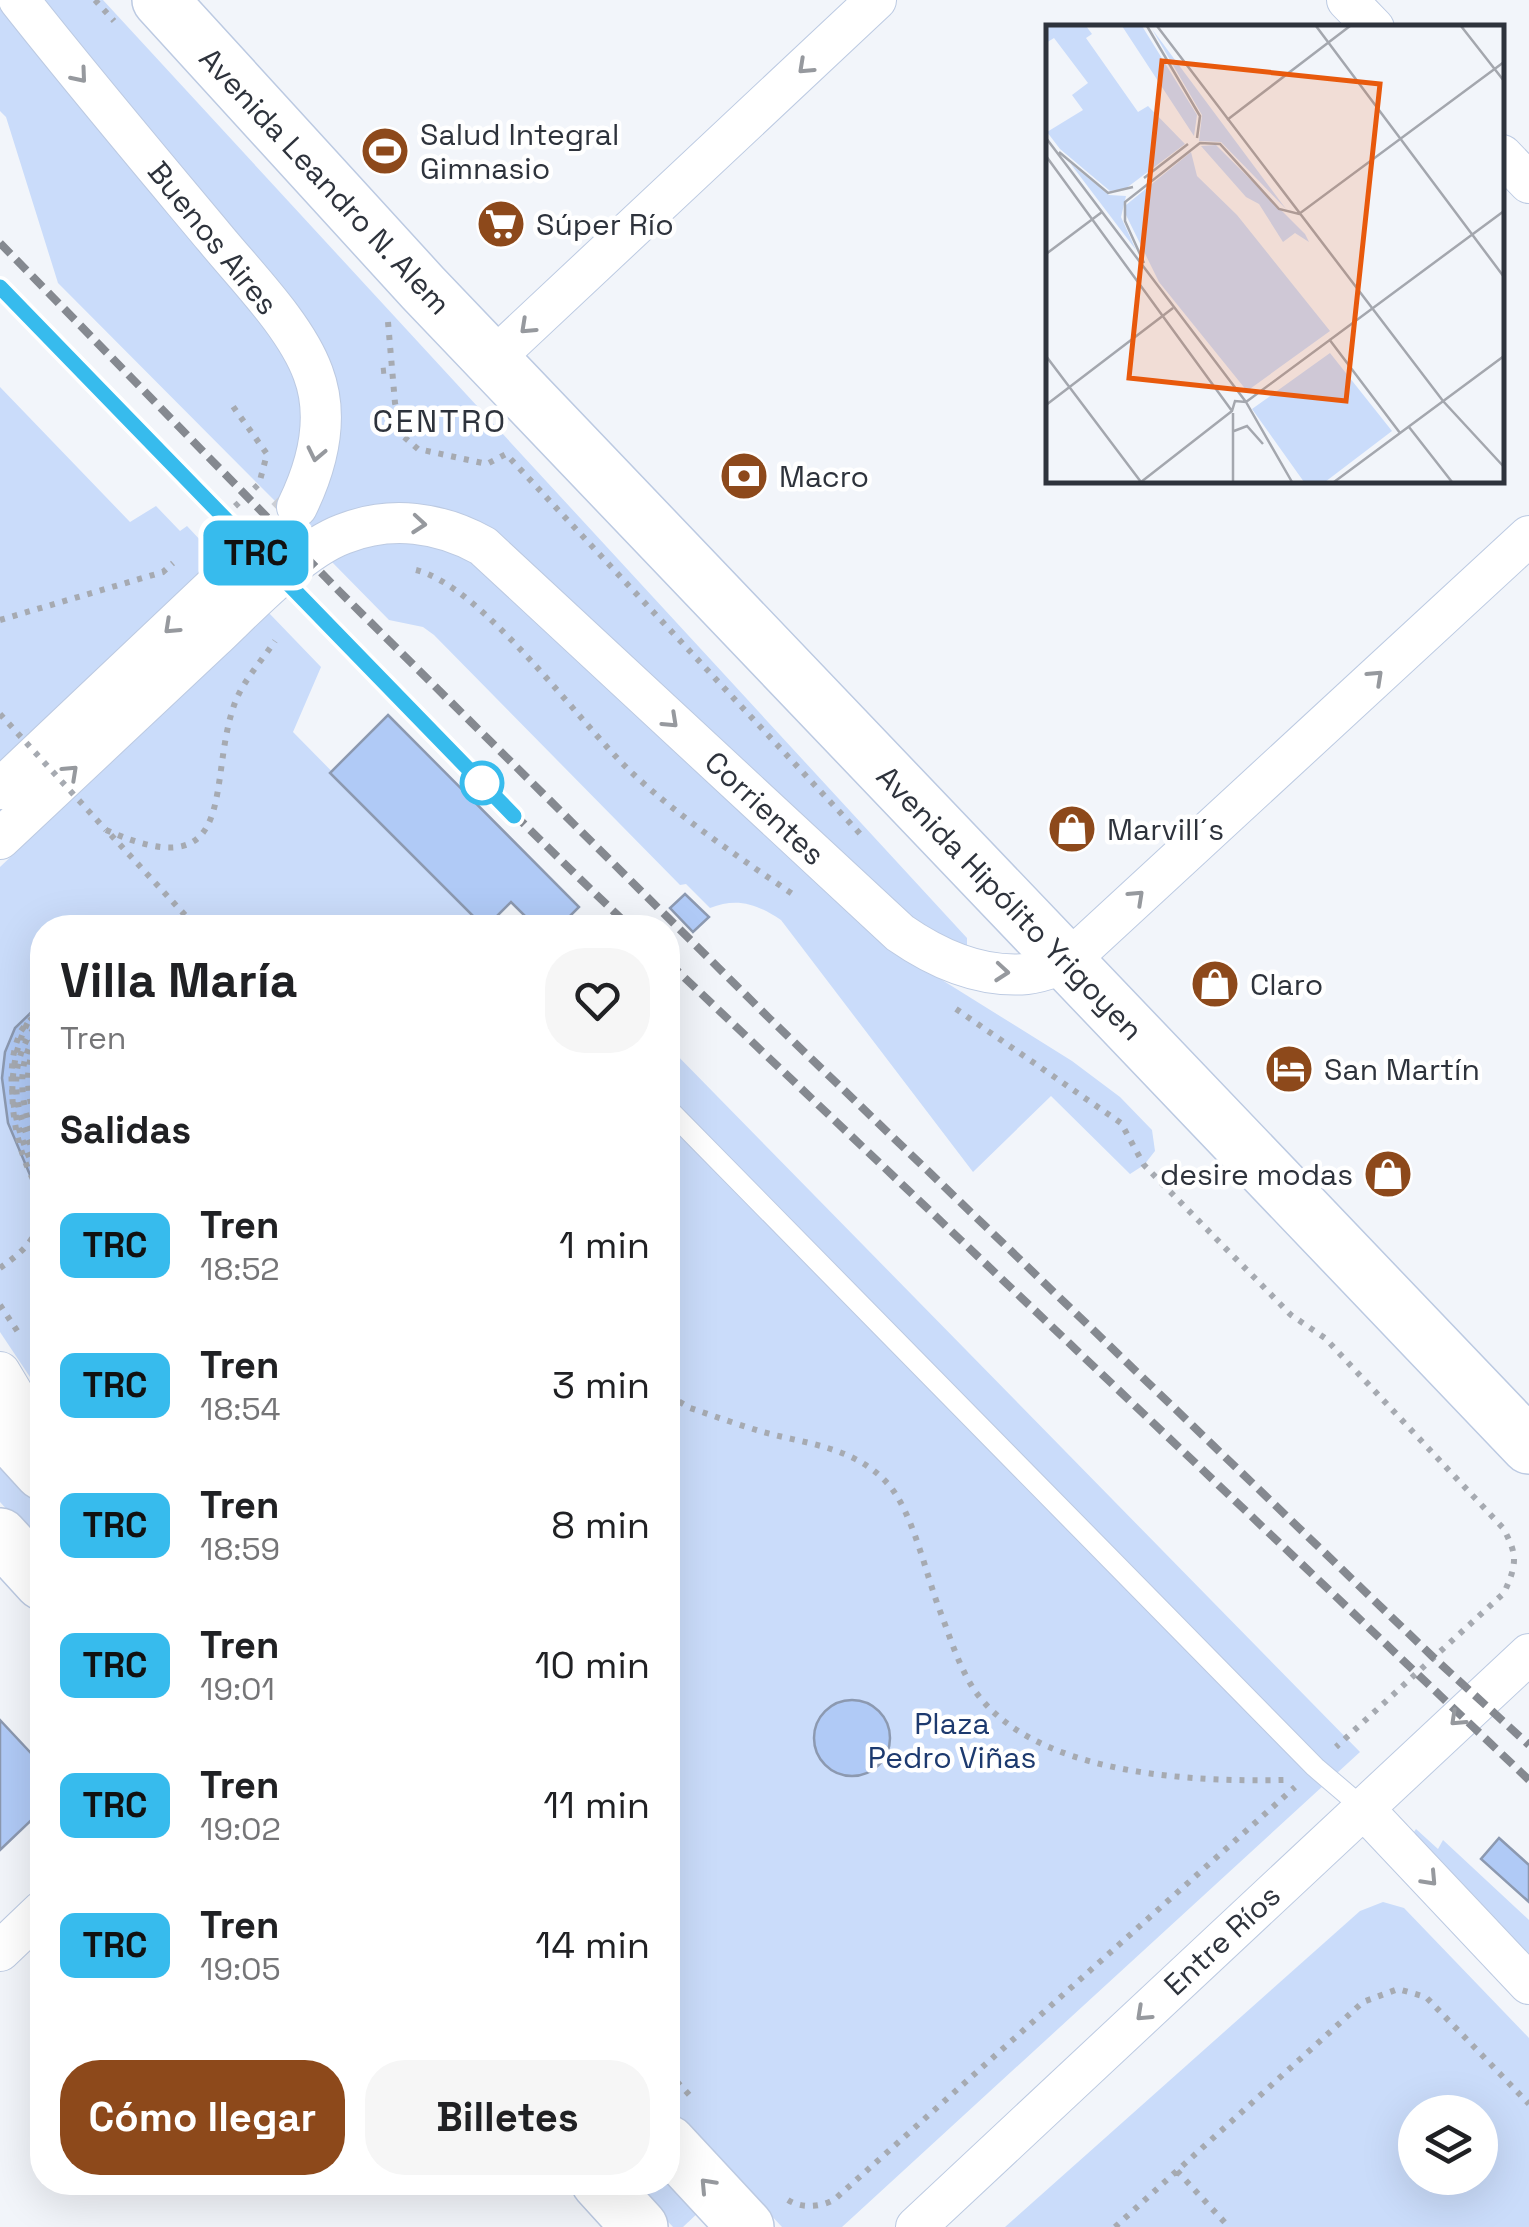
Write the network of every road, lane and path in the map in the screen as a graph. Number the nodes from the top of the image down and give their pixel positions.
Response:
1 (19, 0) edge
2 (160, 0) edge
3 (876, 0) edge
4 (1347, 0) edge
5 (1371, 25) edge
6 (1504, 157) edge
7 (1529, 184) edge
8 (492, 360) junction
9 (391, 370) dead end
10 (381, 371) dead end
11 (232, 405) dead end
12 (297, 507) tunnel mouth
13 (202, 536) dead end
14 (1529, 536) edge
15 (176, 560) dead end
16 (242, 560) tunnel mouth
17 (0, 620) edge
18 (0, 714) edge
19 (0, 789) edge
20 (0, 839) edge
21 (186, 915) edge
22 (1066, 963) junction
23 (945, 1002) dead end
24 (30, 1015) edge
25 (30, 1020) edge
26 (30, 1032) edge
27 (30, 1048) edge
28 (680, 1121) edge
29 (30, 1125) edge
30 (30, 1141) edge
31 (30, 1159) edge
32 (30, 1175) edge
33 (30, 1243) edge
34 (0, 1268) edge
35 (0, 1372) edge
36 (680, 1402) edge
37 (30, 1422) edge
38 (0, 1426) edge
39 (1529, 1446) edge
40 (30, 1459) edge
41 (0, 1536) edge
42 (30, 1569) edge
43 (1529, 1654) edge
44 (1309, 1774) junction
45 (1363, 1808) junction
46 (30, 1922) edge
47 (0, 1951) edge
48 (1529, 1984) edge
49 (1529, 2104) edge
50 (687, 2129) edge
51 (1177, 2172) junction
52 (611, 2195) edge
53 (766, 2213) edge
54 (640, 2227) edge
55 (916, 2227) edge
56 (1115, 2227) edge
57 (1228, 2227) edge

1 -> 12 street, Buenos Aires
2 - 8 main road, Avenida Leandro N. Alem
3 -> 8 street
4 - 5 street
6 - 7 street
8 - 22 main road, Avenida Hipólito Yrigoyen
9 - 10 path
11 - 13 path
22 -> 14 street
15 - 17 path
16 -> 19 street
18 - 21 path, bridge
20 -> 22 street, Corrientes
22 - 39 main road, Avenida Hipólito Yrigoyen
23 - 44 path
24 - 32 path
25 - 31 path
26 - 30 path
27 - 29 path
28 - 44 lane
33 - 34 path
35 - 37 street
36 - 44 path
38 - 40 main road
41 - 42 main road
43 -> 45 street, Entre Ríos
44 - 45 lane
44 - 53 path
45 -> 48 street
45 -> 55 street, Entre Ríos
46 - 47 street
49 - 51 path
53 -> 50 main road
51 - 56 path
51 - 57 path
52 - 54 main road

